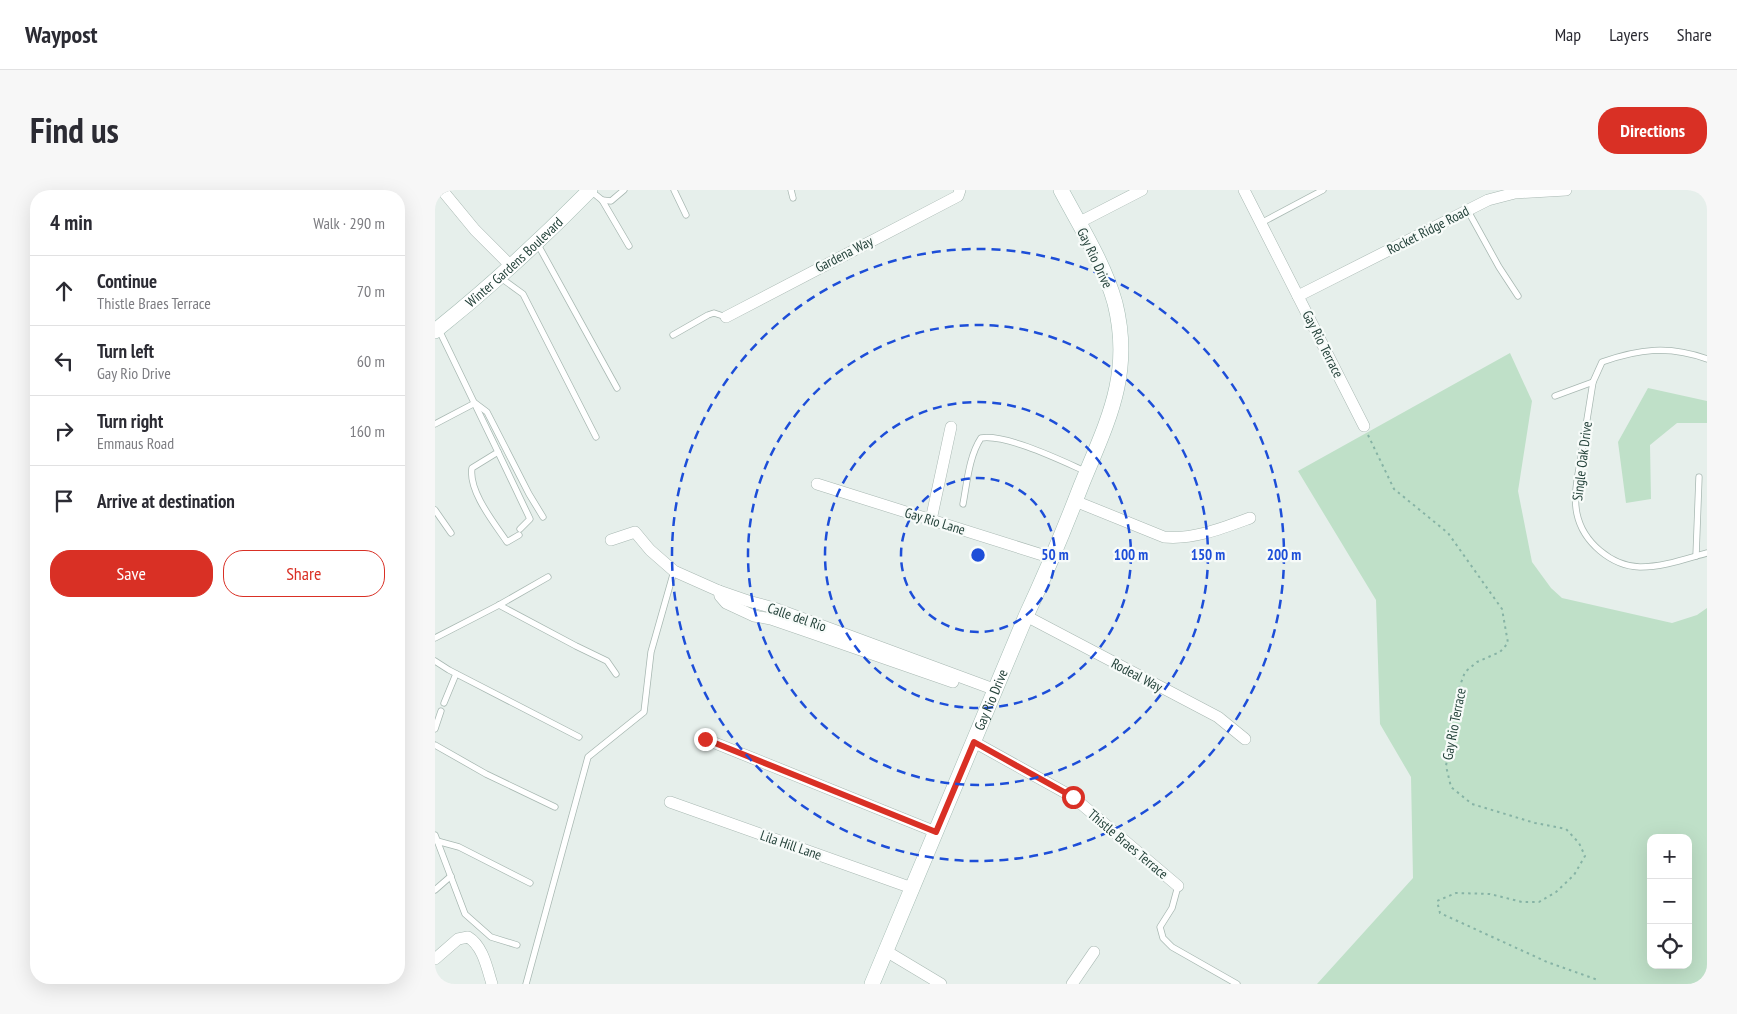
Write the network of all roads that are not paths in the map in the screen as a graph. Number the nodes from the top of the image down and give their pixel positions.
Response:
1 (442, 190) edge
2 (590, 190) edge
3 (624, 190) edge
4 (675, 190) edge
5 (791, 190) edge
6 (959, 190) edge
7 (1061, 190) edge
8 (1142, 190) edge
9 (1244, 190) edge
10 (1323, 190) edge
11 (1566, 190) edge
12 (793, 198) dead end
13 (602, 200) junction
14 (1468, 210) junction
15 (686, 215) dead end
16 (1078, 223) junction
17 (1261, 223) junction
18 (537, 243) junction
19 (629, 246) dead end
20 (511, 266) junction
21 (499, 277) junction
22 (1298, 296) junction
23 (1518, 296) dead end
24 (726, 317) joint
25 (437, 329) edge
26 (673, 335) dead end
27 (1707, 359) edge
28 (1593, 382) junction
29 (617, 388) dead end
30 (1555, 396) dead end
31 (475, 403) junction
32 (435, 424) edge
33 (1364, 426) road end
34 (951, 427) dead end
35 (596, 437) dead end
36 (498, 452) junction
37 (1087, 472) junction
38 (1699, 477) dead end
39 (817, 484) dead end
40 (1075, 501) junction
41 (963, 504) dead end
42 (435, 510) edge
43 (543, 517) dead end
44 (1249, 518) dead end
45 (931, 520) junction
46 (451, 533) dead end
47 (611, 540) dead end
48 (1707, 552) edge
49 (1696, 556) junction
50 (1053, 558) junction
51 (674, 571) junction
52 (549, 577) dead end
53 (499, 605) junction
54 (1026, 616) junction
55 (435, 638) edge
56 (435, 662) edge
57 (456, 674) junction
58 (616, 674) dead end
59 (994, 693) junction
60 (444, 703) dead end
61 (441, 711) dead end
62 (435, 729) edge
63 (579, 737) dead end
64 (705, 739) dead end
65 (1245, 739) dead end
66 (974, 742) junction
67 (435, 745) edge
68 (670, 802) dead end
69 (555, 807) dead end
70 (936, 832) junction
71 (436, 838) edge
72 (451, 876) junction
73 (530, 882) dead end
74 (1178, 886) joint
75 (912, 888) junction
76 (435, 890) edge
77 (517, 945) dead end
78 (886, 951) junction
79 (1094, 952) dead end
80 (435, 959) edge
81 (492, 984) edge
82 (526, 984) edge
83 (872, 984) edge
84 (941, 984) edge
85 (1072, 984) edge
86 (1237, 984) edge

1 - 20 street
2 - 13 lane
2 - 18 street, Winter Gardens Boulevard
3 - 13 lane
4 - 15 lane
5 - 12 lane
6 - 24 street, Gardena Way
7 - 16 street, Gay Rio Drive
8 - 16 street
9 - 17 street, Gay Rio Terrace
10 - 17 lane
11 - 14 street, Rocket Ridge Road
13 - 19 lane
14 - 22 street, Rocket Ridge Road
14 - 23 lane
16 - 37 street, Gay Rio Drive
17 - 22 street, Gay Rio Terrace
18 - 20 street, Winter Gardens Boulevard
18 - 29 lane
20 - 21 street, Winter Gardens Boulevard
21 - 25 street, Winter Gardens Boulevard
21 - 35 lane
22 - 33 street, Gay Rio Terrace
24 - 26 lane
25 - 31 lane
27 - 28 lane, Single Oak Drive
28 - 30 lane
28 - 49 lane, Single Oak Drive
31 - 32 lane
31 - 36 lane
31 - 43 lane
34 - 45 street
36 - 36 lane
37 - 40 street, Gay Rio Drive
37 - 41 lane
38 - 49 lane
39 - 45 street, Gay Rio Lane
40 - 44 street
40 - 50 street, Gay Rio Drive
42 - 46 lane
45 - 50 street, Gay Rio Lane
47 - 51 street, Calle del Rio
48 - 49 lane, Single Oak Drive
50 - 54 street, Gay Rio Drive
51 - 59 street, Calle del Rio
51 - 82 lane
52 - 53 lane
53 - 55 lane
53 - 58 lane
54 - 59 street, Gay Rio Drive
54 - 65 street, Rodeal Way
56 - 57 lane
57 - 60 lane
57 - 63 lane
59 - 66 street, Gay Rio Drive
61 - 62 lane
64 - 70 street
66 - 70 street, Gay Rio Drive
66 - 74 street, Thistle Braes Terrace
67 - 69 lane
68 - 75 street, Lila Hill Lane
70 - 75 street, Gay Rio Drive
71 - 72 lane
71 - 73 lane
72 - 76 lane
72 - 77 lane
74 - 86 lane
75 - 78 street, Gay Rio Drive
78 - 83 street, Gay Rio Drive
78 - 84 street
79 - 85 street
80 - 81 street

